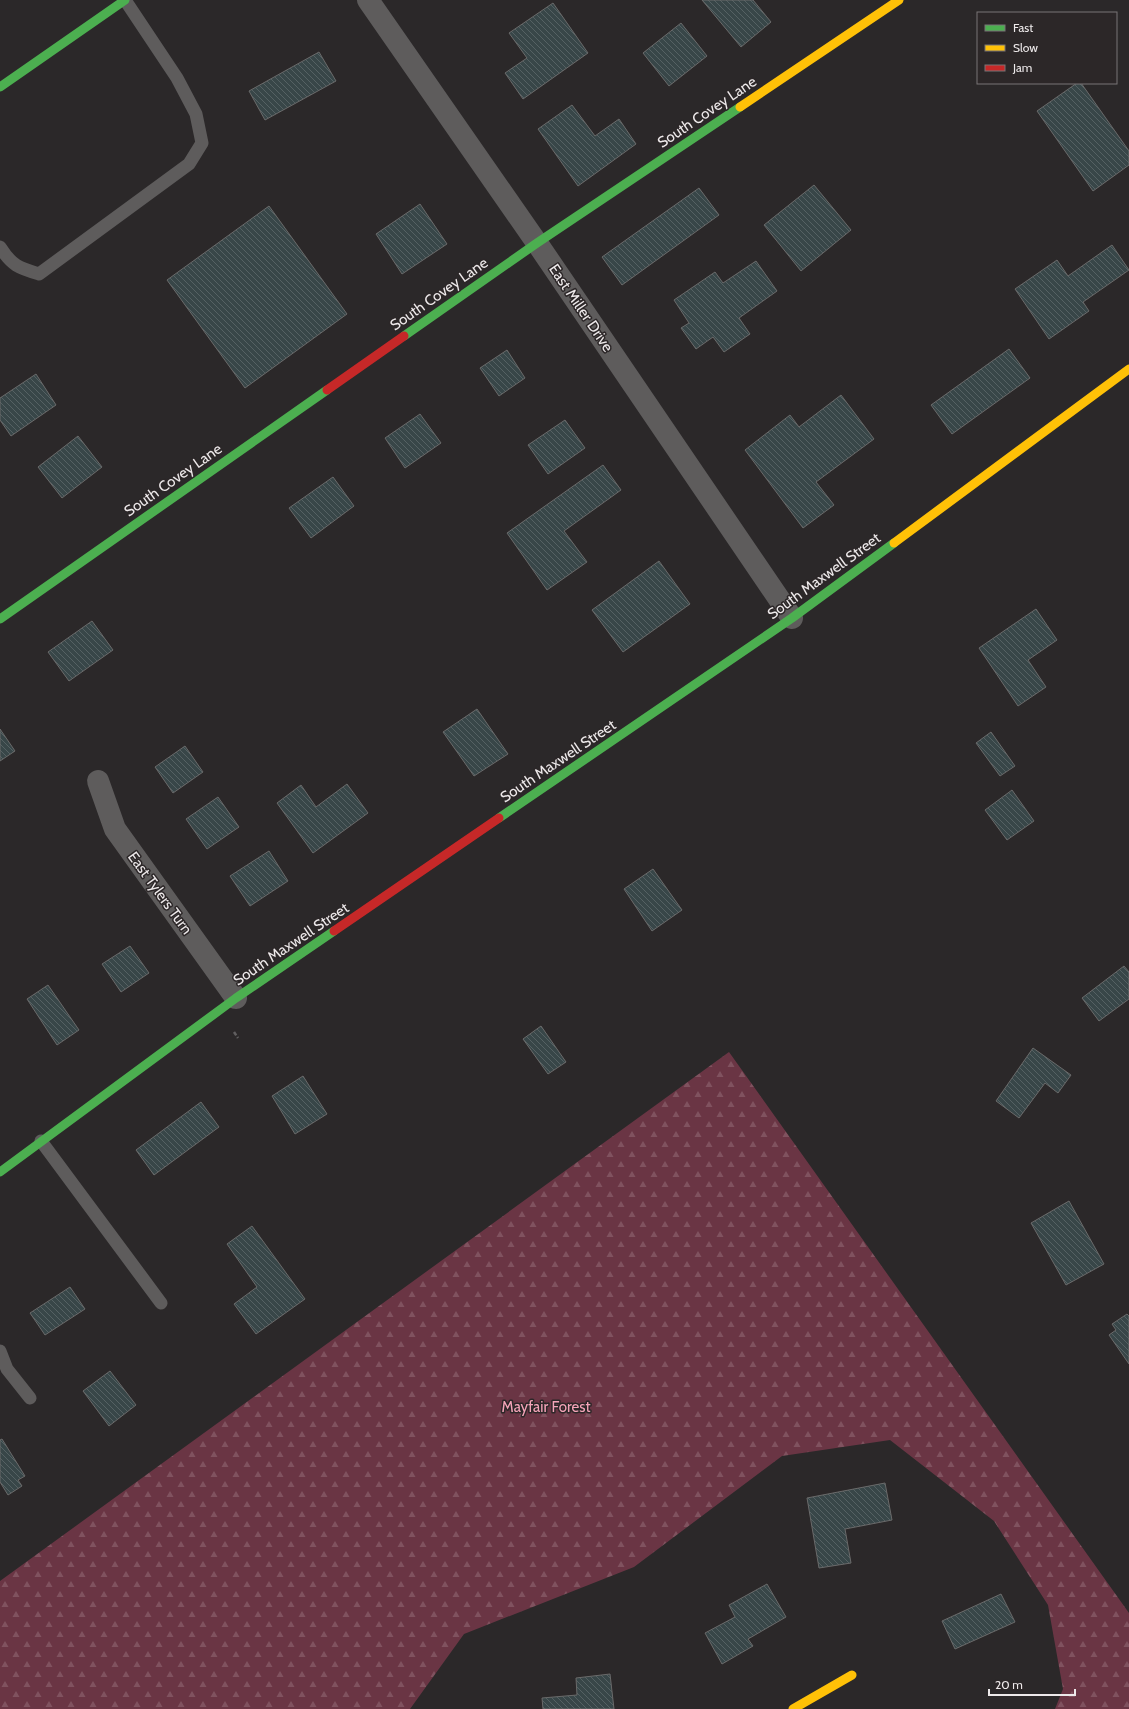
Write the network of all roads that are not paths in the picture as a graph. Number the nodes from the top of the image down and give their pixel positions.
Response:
1 (125, 0) edge
2 (368, 0) edge
3 (899, 0) edge
4 (0, 87) edge
5 (537, 243) junction
6 (0, 247) edge
7 (1129, 369) edge
8 (792, 618) junction
9 (0, 619) edge
10 (98, 781) dead end
11 (236, 998) junction
12 (41, 1141) junction
13 (0, 1172) edge
14 (161, 1303) dead end
15 (0, 1351) edge
16 (30, 1398) dead end
17 (852, 1675) dead end
18 (793, 1709) edge

1 - 4 street
1 - 6 lane
2 - 5 street, East Miller Drive
3 - 5 street, South Covey Lane
5 - 8 street, East Miller Drive
5 - 9 street, South Covey Lane
7 - 8 street, South Maxwell Street
8 - 11 street, South Maxwell Street
10 - 11 street, East Tylers Turn
11 - 12 street, South Maxwell Street
12 - 13 street, South Maxwell Street
12 - 14 lane
15 - 16 lane
17 - 18 street

